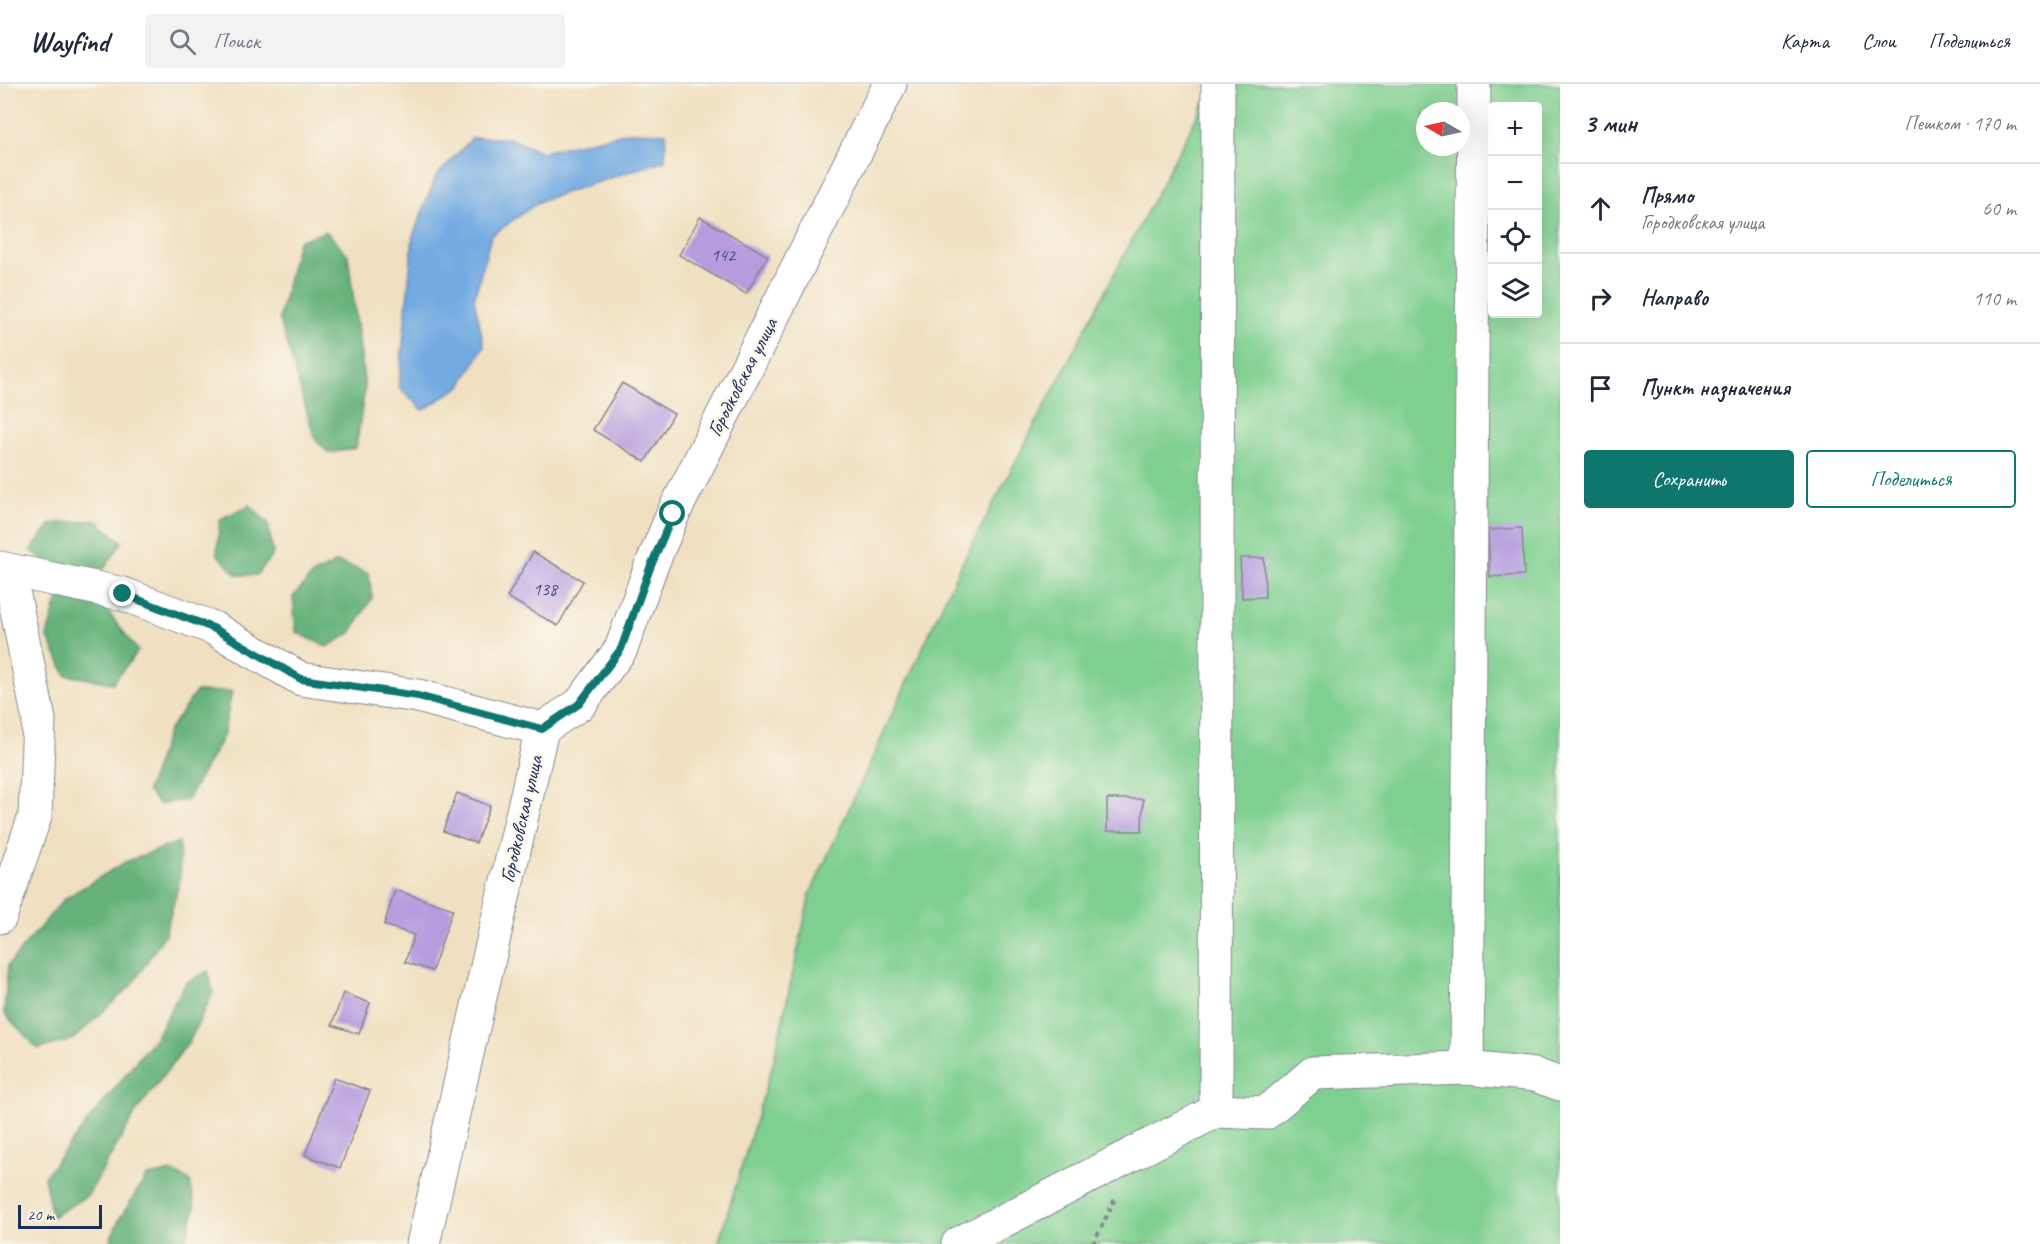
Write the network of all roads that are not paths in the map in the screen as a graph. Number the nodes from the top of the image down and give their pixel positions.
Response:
1 (890, 84) edge
2 (1218, 84) edge
3 (1474, 84) edge
4 (4, 570) edge
5 (542, 729) junction
6 (0, 918) edge
7 (1467, 1068) junction
8 (1560, 1084) edge
9 (1216, 1111) junction
10 (423, 1244) edge
11 (958, 1244) edge

1 - 5 street, Городковская улица
2 - 9 street
3 - 7 street
4 - 5 street
4 - 6 street
5 - 10 street, Городковская улица
7 - 8 street
7 - 9 street
9 - 11 street

